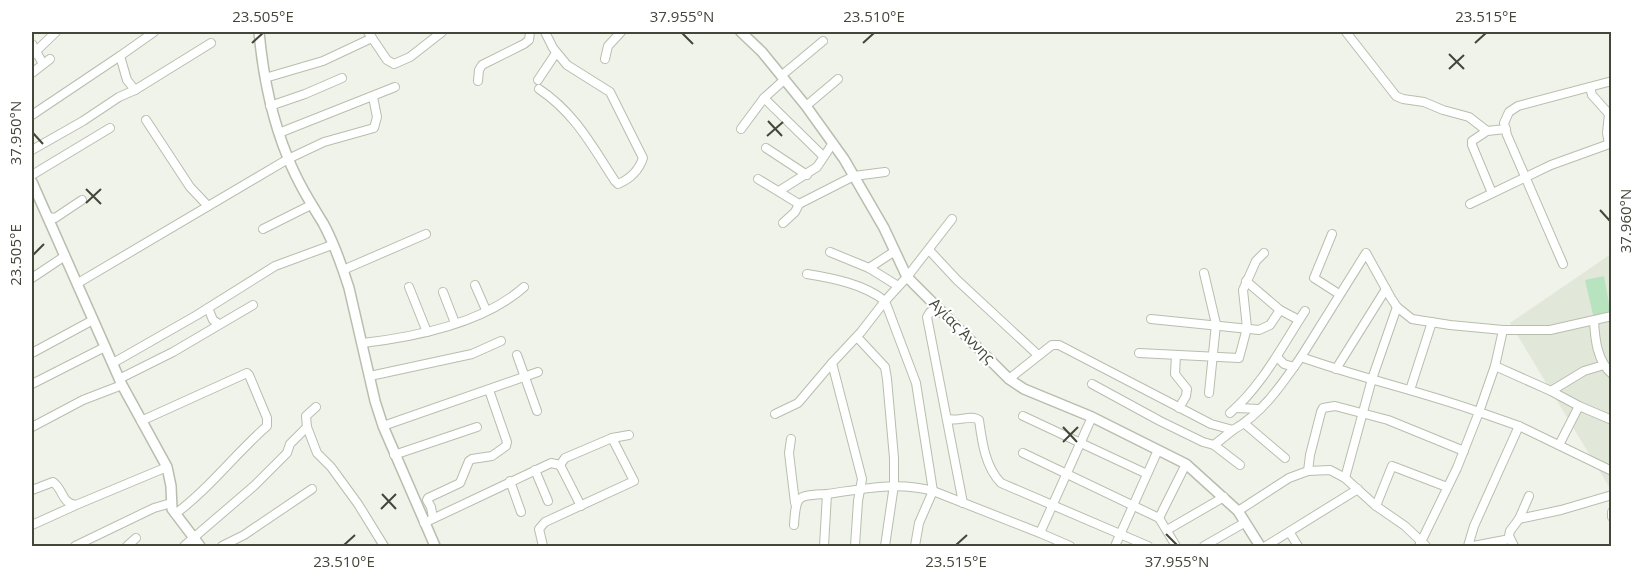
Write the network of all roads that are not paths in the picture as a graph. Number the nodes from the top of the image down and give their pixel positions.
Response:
1 (56, 32) edge
2 (154, 32) edge
3 (259, 32) edge
4 (441, 32) edge
5 (530, 32) edge
6 (555, 32) edge
7 (621, 32) edge
8 (741, 32) edge
9 (1346, 32) edge
10 (546, 34) edge
11 (370, 35) edge
12 (823, 41) dead end
13 (211, 43) dead end
14 (33, 50) edge
15 (556, 53) junction
16 (120, 56) junction
17 (50, 59) dead end
18 (605, 59) dead end
19 (43, 64) junction
20 (32, 73) edge
21 (266, 78) junction
22 (342, 78) dead end
23 (783, 78) junction
24 (838, 80) dead end
25 (478, 81) dead end
26 (1611, 81) edge
27 (395, 87) dead end
28 (1590, 87) junction
29 (135, 90) junction
30 (373, 97) junction
31 (764, 98) junction
32 (270, 106) junction
33 (806, 106) junction
34 (32, 115) edge
35 (146, 120) dead end
36 (110, 128) dead end
37 (741, 129) dead end
38 (1506, 129) junction
39 (1487, 132) junction
40 (279, 133) junction
41 (833, 143) junction
42 (1610, 143) edge
43 (766, 148) dead end
44 (32, 150) edge
45 (823, 156) junction
46 (288, 159) junction
47 (885, 171) dead end
48 (807, 175) junction
49 (32, 176) edge
50 (854, 176) junction
51 (1526, 177) junction
52 (758, 179) dead end
53 (32, 182) edge
54 (779, 191) junction
55 (1492, 193) junction
56 (82, 200) dead end
57 (799, 204) junction
58 (1470, 204) dead end
59 (208, 206) junction
60 (311, 206) junction
61 (48, 218) junction
62 (952, 219) dead end
63 (783, 223) dead end
64 (263, 229) dead end
65 (426, 234) dead end
66 (1332, 234) dead end
67 (332, 245) junction
68 (930, 250) junction
69 (895, 251) junction
70 (830, 252) dead end
71 (1264, 253) dead end
72 (65, 256) junction
73 (1563, 264) dead end
74 (869, 268) junction
75 (343, 270) junction
76 (807, 273) dead end
77 (1204, 273) dead end
78 (907, 276) junction
79 (32, 278) edge
80 (1246, 281) junction
81 (78, 283) junction
82 (475, 285) dead end
83 (524, 286) dead end
84 (898, 286) junction
85 (409, 287) dead end
86 (1386, 289) junction
87 (443, 292) dead end
88 (1339, 294) junction
89 (885, 301) junction
90 (253, 305) dead end
91 (1398, 307) junction
92 (208, 308) junction
93 (940, 309) junction
94 (486, 310) junction
95 (1280, 310) junction
96 (1305, 311) dead end
97 (1611, 316) edge
98 (1151, 319) dead end
99 (1299, 320) junction
100 (93, 321) junction
101 (1594, 321) junction
102 (1432, 322) junction
103 (455, 323) junction
104 (219, 324) junction
105 (1216, 324) junction
106 (1247, 328) junction
107 (1503, 330) junction
108 (427, 332) junction
109 (857, 337) junction
110 (501, 341) dead end
111 (363, 343) junction
112 (105, 346) junction
113 (32, 353) edge
114 (1139, 353) dead end
115 (517, 355) dead end
116 (1038, 355) junction
117 (1176, 356) junction
118 (1213, 356) junction
119 (1277, 357) junction
120 (1301, 357) junction
121 (113, 363) junction
122 (832, 363) junction
123 (1604, 365) junction
124 (1495, 366) junction
125 (1294, 367) junction
126 (1336, 369) junction
127 (538, 372) dead end
128 (1611, 374) edge
129 (370, 376) junction
130 (525, 377) junction
131 (1009, 379) junction
132 (1372, 379) junction
133 (121, 382) junction
134 (32, 384) edge
135 (1092, 384) dead end
136 (489, 390) junction
137 (1410, 390) junction
138 (1551, 391) junction
139 (1209, 393) dead end
140 (1250, 393) junction
141 (1579, 406) junction
142 (316, 407) dead end
143 (1179, 408) junction
144 (1260, 409) junction
145 (537, 411) dead end
146 (1479, 412) junction
147 (1362, 413) junction
148 (775, 414) dead end
149 (1023, 416) dead end
150 (1092, 417) junction
151 (946, 419) junction
152 (1611, 420) edge
153 (141, 421) junction
154 (1245, 424) junction
155 (383, 426) junction
156 (1519, 426) junction
157 (32, 427) edge
158 (307, 427) junction
159 (477, 427) dead end
160 (1233, 430) junction
161 (629, 435) dead end
162 (612, 438) junction
163 (790, 439) dead end
164 (1080, 442) junction
165 (1214, 445) junction
166 (1559, 445) junction
167 (1158, 450) junction
168 (1464, 451) junction
169 (1023, 453) dead end
170 (394, 454) junction
171 (1285, 458) dead end
172 (1186, 464) junction
173 (560, 465) junction
174 (1240, 465) dead end
175 (166, 467) junction
176 (535, 470) junction
177 (1308, 471) junction
178 (1611, 471) edge
179 (1066, 472) junction
180 (1147, 474) junction
181 (1345, 478) junction
182 (510, 481) junction
183 (894, 485) junction
184 (1447, 487) junction
185 (312, 489) dead end
186 (861, 489) junction
187 (1358, 489) junction
188 (32, 490) edge
189 (933, 490) junction
190 (827, 494) junction
191 (1611, 495) edge
192 (1529, 496) dead end
193 (1224, 497) junction
194 (548, 501) dead end
195 (963, 502) junction
196 (171, 503) junction
197 (795, 503) junction
198 (1052, 505) junction
199 (75, 506) junction
200 (581, 506) junction
201 (1133, 506) junction
202 (1376, 506) junction
203 (1238, 511) junction
204 (521, 512) dead end
205 (1611, 512) edge
206 (175, 514) junction
207 (1611, 517) edge
208 (1159, 518) junction
209 (1518, 519) junction
210 (428, 520) junction
211 (1244, 523) junction
212 (32, 525) edge
213 (794, 525) dead end
214 (1167, 530) junction
215 (1040, 533) junction
216 (1120, 533) junction
217 (1290, 533) junction
218 (136, 538) dead end
219 (197, 542) edge
220 (1512, 543) edge
221 (1422, 545) edge
222 (75, 546) edge
223 (127, 546) edge
224 (184, 546) edge
225 (222, 546) edge
226 (384, 546) edge
227 (435, 546) edge
228 (543, 546) edge
229 (824, 546) edge
230 (855, 546) edge
231 (885, 546) edge
232 (915, 546) edge
233 (1069, 546) edge
234 (1115, 546) edge
235 (1148, 546) edge
236 (1176, 546) edge
237 (1204, 546) edge
238 (1260, 546) edge
239 (1266, 546) edge
240 (1298, 546) edge
241 (1468, 546) edge
242 (1473, 546) edge

1 - 14 street
2 - 16 street
3 - 21 street
4 - 11 street
5 - 25 street
6 - 10 street
7 - 18 street
8 - 23 street, Αγίας Άννης
9 - 39 street
10 - 15 street
11 - 21 street
12 - 23 street
13 - 29 street
14 - 19 street
15 - 15 street
16 - 29 street
16 - 34 street
17 - 19 street
19 - 20 street
21 - 32 street
22 - 32 street
23 - 31 street
23 - 33 street, Αγίας Άννης
24 - 33 street
26 - 28 street
27 - 30 street
28 - 38 street
28 - 42 street
29 - 44 street
30 - 40 street
30 - 46 street
31 - 37 street
31 - 45 street
32 - 40 street
33 - 41 street, Αγίας Άννης
35 - 59 street
36 - 49 street
38 - 39 street
38 - 51 street
39 - 55 street
40 - 46 street
41 - 45 street
41 - 50 street, Αγίας Άννης
42 - 51 street
43 - 48 street
45 - 48 street
46 - 59 street
46 - 60 street
47 - 50 street
48 - 54 street
50 - 57 street
50 - 69 street, Αγίας Άννης
51 - 55 street
51 - 73 street
52 - 54 street
53 - 61 street
54 - 57 street
55 - 58 street
56 - 61 street
57 - 63 street
59 - 81 street
60 - 64 street
60 - 67 street
61 - 72 street
62 - 68 street
65 - 75 street
66 - 88 street
67 - 75 street
67 - 92 street
68 - 78 street
68 - 116 street
69 - 74 street
69 - 78 street, Αγίας Άννης
70 - 74 street
71 - 80 street
72 - 79 street
72 - 81 street
74 - 84 street
75 - 111 street
76 - 89 street
77 - 105 street
78 - 84 street
78 - 93 street, Αγίας Άννης
80 - 95 street
80 - 106 street
81 - 100 street
82 - 94 street
83 - 94 street
84 - 89 street
85 - 108 street
86 - 88 street
86 - 91 street
86 - 126 street
87 - 103 street
88 - 120 street
89 - 109 street
89 - 189 street
90 - 104 street
91 - 102 street
91 - 132 street
92 - 104 street
92 - 121 street
93 - 131 street, Αγίας Άννης
93 - 151 street
94 - 103 street
95 - 99 street
95 - 106 street
96 - 99 street
97 - 101 street
98 - 105 street
99 - 119 street
100 - 112 street
100 - 113 street
101 - 107 street
101 - 123 street
102 - 107 street
102 - 137 street
103 - 108 street
104 - 133 street
105 - 106 street
105 - 118 street
106 - 118 street
107 - 124 street
108 - 111 street
109 - 122 street
109 - 183 street
110 - 129 street
111 - 129 street
112 - 121 street
112 - 134 street
114 - 117 street
115 - 130 street
116 - 131 street
116 - 143 street
117 - 118 street
117 - 143 street
118 - 139 street
119 - 125 street
119 - 140 street
120 - 125 street
120 - 126 street
121 - 133 street
122 - 148 street
122 - 186 street
123 - 128 street
123 - 138 street
124 - 138 street
124 - 146 street
125 - 144 street
126 - 132 street
127 - 130 street
129 - 155 street
130 - 136 street
130 - 145 street
131 - 150 street, Αγίας Άννης
132 - 137 street
132 - 147 street
133 - 153 street
133 - 157 street
135 - 165 street
136 - 155 street
136 - 210 street
137 - 146 street
138 - 141 street
140 - 144 street
140 - 144 street
141 - 152 street
141 - 166 street
142 - 158 street
143 - 160 street
144 - 154 street
146 - 156 street
146 - 168 street
147 - 168 street
147 - 177 street
147 - 181 street
149 - 164 street
150 - 164 street
150 - 167 street, Αγίας Άννης
151 - 195 street
151 - 198 street
153 - 175 street
153 - 206 street
154 - 160 street
154 - 171 street
155 - 170 street
156 - 166 street
156 - 241 street
158 - 219 street
158 - 226 street
159 - 170 street
160 - 165 street
161 - 162 street
162 - 173 street
162 - 200 street
163 - 197 street
164 - 179 street
164 - 180 street
165 - 174 street
166 - 178 street
167 - 172 street, Αγίας Άννης
167 - 180 street
168 - 184 street
169 - 179 street
170 - 210 street
172 - 193 street, Αγίας Άννης
172 - 208 street
173 - 176 street
173 - 200 street
175 - 196 street
175 - 199 street
176 - 182 street
176 - 194 street
177 - 181 street
177 - 203 street
179 - 198 street
179 - 201 street
180 - 201 street
181 - 187 street
182 - 204 street
182 - 210 street
183 - 186 street
183 - 189 street
183 - 231 street
184 - 202 street
184 - 221 street
185 - 225 street
186 - 190 street
186 - 230 street
187 - 202 street
187 - 217 street
188 - 199 street
189 - 195 street
189 - 232 street
190 - 197 street
190 - 229 street
191 - 209 street
192 - 209 street
193 - 203 street, Αγίας Άννης
193 - 214 street
195 - 215 street
196 - 206 street
196 - 222 street
197 - 213 street
198 - 215 street
198 - 216 street
199 - 212 street
200 - 228 street
201 - 208 street
201 - 216 street
202 - 221 street
203 - 211 street, Αγίας Άννης
205 - 207 street
206 - 219 street
208 - 214 street
209 - 220 street
210 - 227 street
211 - 237 street
211 - 238 street, Αγίας Άννης
214 - 236 street
215 - 233 street
216 - 234 street
216 - 235 street
217 - 239 street
217 - 240 street
218 - 223 street
219 - 224 street
220 - 242 street

